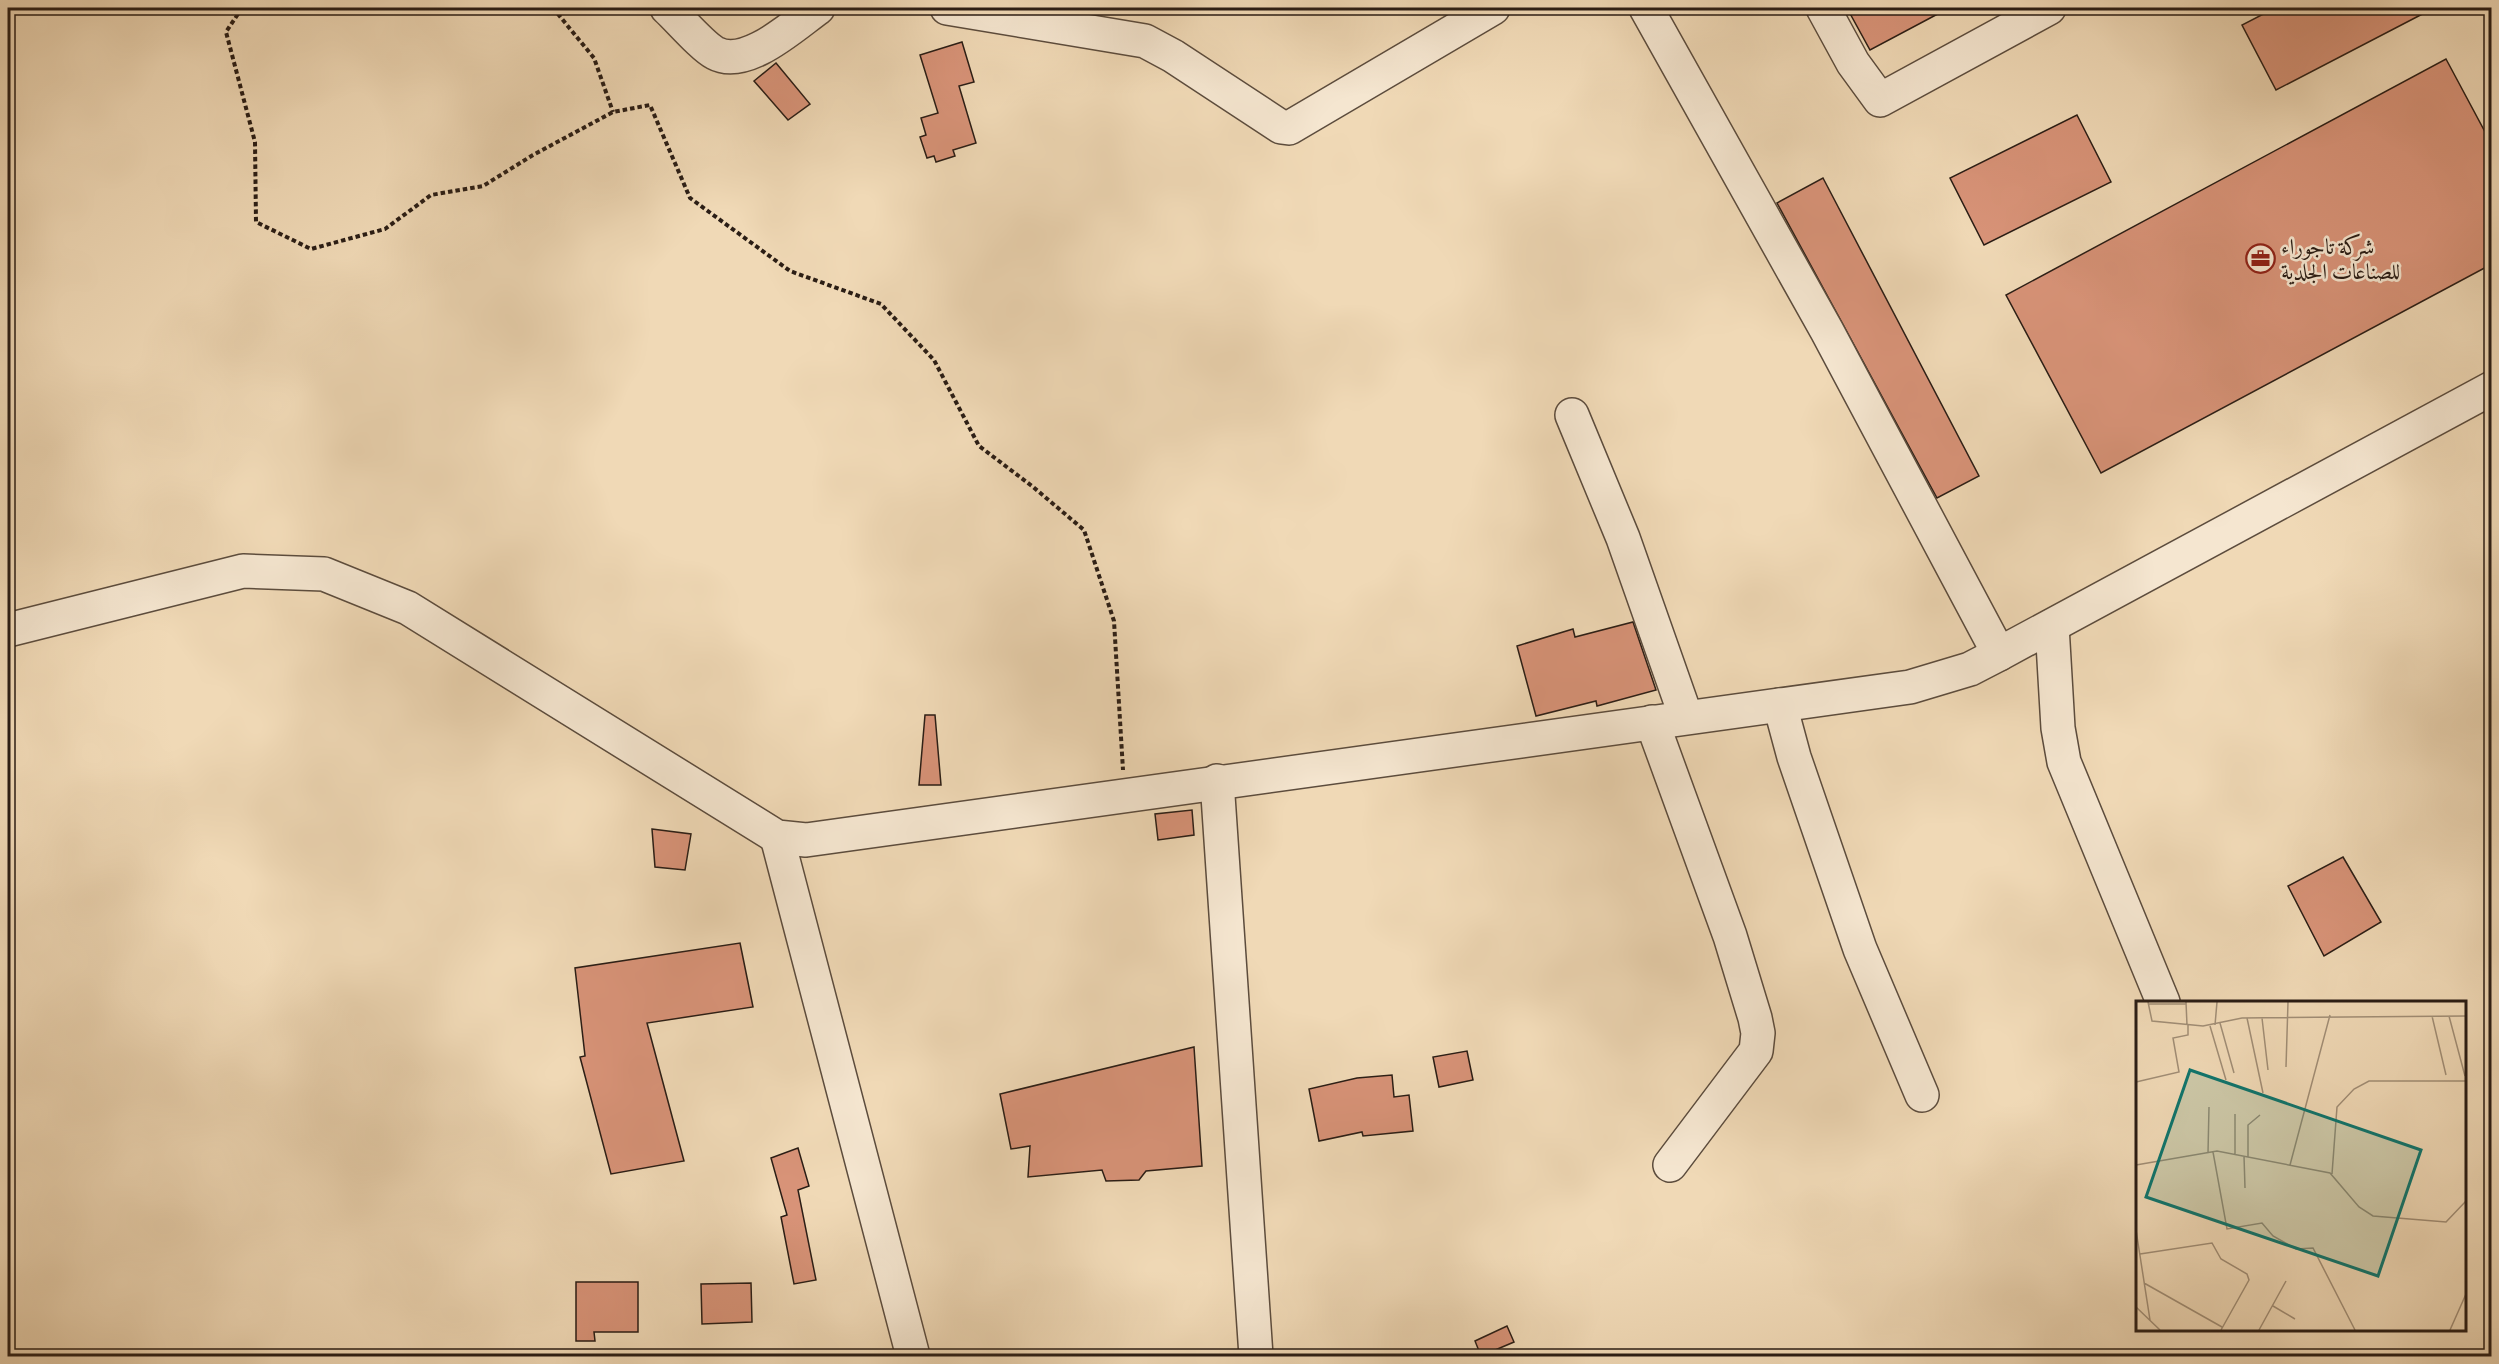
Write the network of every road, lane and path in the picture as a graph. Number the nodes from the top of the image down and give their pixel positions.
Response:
1 (242, 8) edge
2 (553, 8) edge
3 (667, 8) edge
4 (818, 8) edge
5 (948, 8) edge
6 (1493, 8) edge
7 (1646, 8) edge
8 (1823, 8) edge
9 (2049, 8) edge
10 (613, 112) junction
11 (2492, 388) edge
12 (1572, 415) dead end
13 (2052, 626) junction
14 (8, 630) edge
15 (1999, 654) junction
16 (1780, 705) junction
17 (1686, 717) junction
18 (1652, 722) junction
19 (1217, 781) junction
20 (1123, 795) junction
21 (777, 837) junction
22 (2163, 1001) edge
23 (1922, 1095) dead end
24 (1670, 1165) dead end
25 (913, 1356) edge
26 (1256, 1356) edge

1 - 10 path
2 - 10 path
3 - 4 street
5 - 6 street
7 - 15 street
8 - 9 street
10 - 20 path
11 - 13 street
12 - 17 street
13 - 15 street
13 - 22 street
14 - 21 street
15 - 16 street
16 - 17 street
16 - 23 street
17 - 18 street
18 - 19 street
18 - 24 street
19 - 20 street
19 - 26 street
20 - 21 street
21 - 25 street

